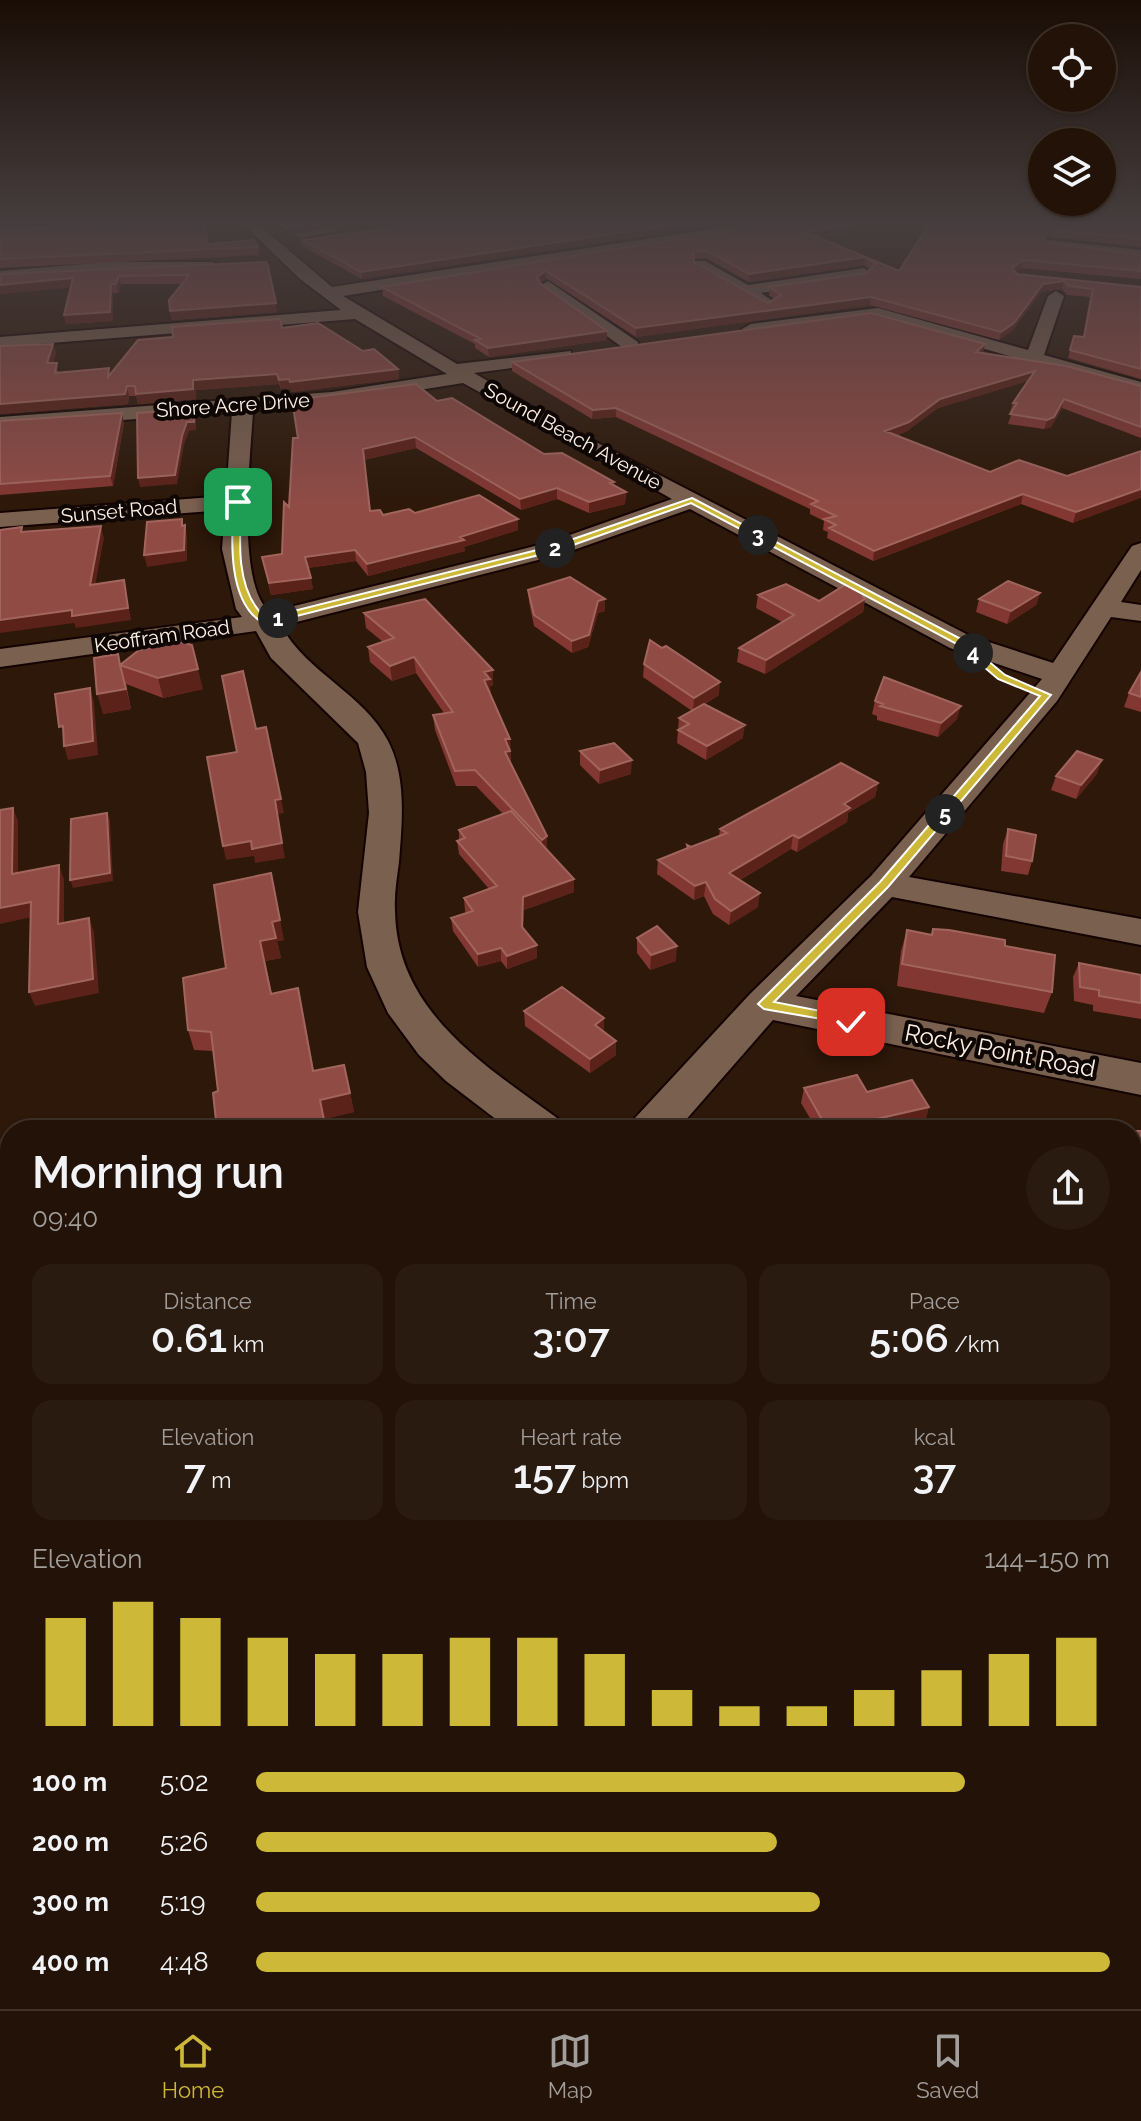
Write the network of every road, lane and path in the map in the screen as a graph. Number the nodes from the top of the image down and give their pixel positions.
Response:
1 (323, 317) edge
2 (363, 317) edge
3 (597, 317) edge
4 (791, 317) edge
5 (841, 317) edge
6 (884, 317) edge
7 (1048, 317) edge
8 (800, 322) junction
9 (739, 331) edge
10 (0, 342) edge
11 (1034, 358) junction
12 (459, 374) junction
13 (1141, 388) edge
14 (243, 406) junction
15 (0, 423) edge
16 (692, 500) junction
17 (238, 502) junction
18 (0, 520) edge
19 (1141, 551) edge
20 (1102, 607) junction
21 (1141, 613) edge
22 (265, 622) junction
23 (0, 658) edge
24 (1052, 685) junction
25 (884, 884) junction
26 (1141, 932) edge
27 (764, 1004) junction
28 (1141, 1079) edge
29 (528, 1120) edge
30 (660, 1120) edge

1 - 10 street
2 - 12 street, Sound Beach Avenue
3 - 12 street, Shore Acre Drive
4 - 8 street
5 - 8 street
6 - 11 street
7 - 11 street
8 - 9 street
11 - 13 street
12 - 14 street, Shore Acre Drive
12 - 16 street, Sound Beach Avenue
14 - 15 street, Shore Acre Drive
14 - 17 street
16 - 22 street, Keoffram Road
16 - 24 street, Sound Beach Avenue
17 - 18 street, Sunset Road
17 - 22 street
19 - 20 street
20 - 21 street
20 - 24 street
22 - 23 street, Keoffram Road
22 - 29 street
24 - 25 street
25 - 26 street
25 - 27 street
27 - 28 street, Rocky Point Road
27 - 30 street

